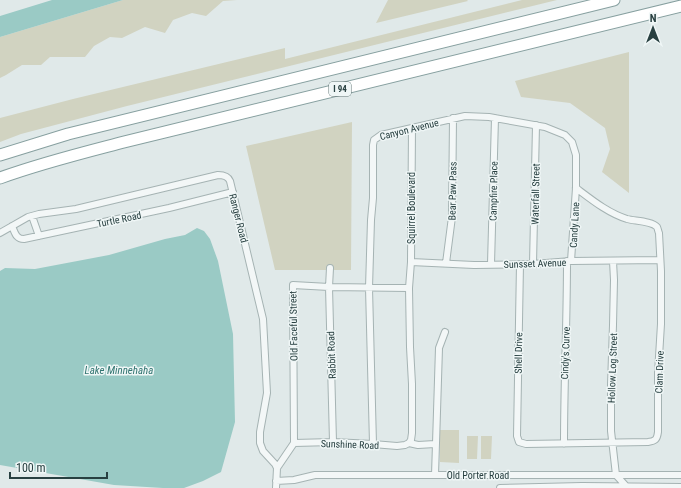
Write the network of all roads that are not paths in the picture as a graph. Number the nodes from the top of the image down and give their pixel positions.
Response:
1 (614, 0) edge
2 (681, 6) edge
3 (453, 118) junction
4 (495, 118) junction
5 (536, 125) junction
6 (412, 128) junction
7 (0, 155) edge
8 (0, 178) edge
9 (576, 188) junction
10 (233, 192) junction
11 (32, 216) junction
12 (12, 226) junction
13 (0, 233) edge
14 (39, 236) junction
15 (660, 260) junction
16 (569, 261) junction
17 (613, 261) junction
18 (411, 262) junction
19 (446, 263) junction
20 (491, 264) junction
21 (520, 264) junction
22 (534, 264) junction
23 (330, 268) dead end
24 (329, 287) junction
25 (369, 288) junction
26 (409, 288) junction
27 (446, 332) dead end
28 (333, 442) junction
29 (294, 443) junction
30 (409, 443) junction
31 (612, 443) junction
32 (373, 444) junction
33 (435, 444) junction
34 (564, 444) junction
35 (277, 468) junction
36 (435, 475) junction
37 (616, 475) junction
38 (681, 475) edge
39 (276, 481) junction
40 (582, 487) edge
41 (626, 487) edge
42 (664, 487) edge
43 (681, 487) edge
44 (276, 488) edge
45 (502, 488) edge
46 (544, 488) edge

1 - 7 highway, I 94
2 - 8 highway, I 94
3 - 4 street, Canyon Avenue
3 - 6 street, Canyon Avenue
3 - 19 street, Bear Paw Pass
4 - 5 street, Canyon Avenue
4 - 20 street, Campfire Place
5 - 9 street, Canyon Avenue
5 - 22 street, Waterfall Street
6 - 18 street, Squirrel Boulevard
6 - 25 street, Canyon Avenue
9 - 15 street
9 - 16 street, Candy Lane
10 - 11 street, Ranger Road
10 - 14 street, Turtle Road
10 - 35 street, Ranger Road
11 - 12 street, Ranger Road
11 - 14 street
12 - 13 street, Ranger Road
12 - 14 street, Turtle Road
15 - 17 street, Sunsset Avenue
15 - 31 street, Clam Drive
16 - 17 street, Sunsset Avenue
16 - 22 street, Sunsset Avenue
16 - 34 street, Cindy's Curve
17 - 31 street, Hollow Log Street
18 - 19 street, Sunsset Avenue
18 - 26 street, Squirrel Boulevard
19 - 20 street, Sunsset Avenue
20 - 21 street, Sunsset Avenue
21 - 22 street, Sunsset Avenue
21 - 34 street, Shell Drive
23 - 24 street, Rabbit Road
24 - 25 street, Old Faceful Street
24 - 28 street, Rabbit Road
24 - 29 street, Old Faceful Street
25 - 26 street, Old Faceful Street
25 - 32 street, Canyon Avenue
26 - 30 street
27 - 33 street
28 - 29 street, Sunshine Road
28 - 32 street, Sunshine Road
29 - 35 street
30 - 32 street, Sunshine Road
30 - 33 street, Sunshine Road
31 - 34 street
31 - 37 street, Hollow Log Street
33 - 36 street
35 - 39 street
36 - 37 street, Old Porter Road
36 - 39 street, Old Porter Road
37 - 38 street, Old Porter Road
37 - 41 street
39 - 44 street
40 - 41 street
40 - 46 street
41 - 42 street
42 - 43 street
45 - 46 street

